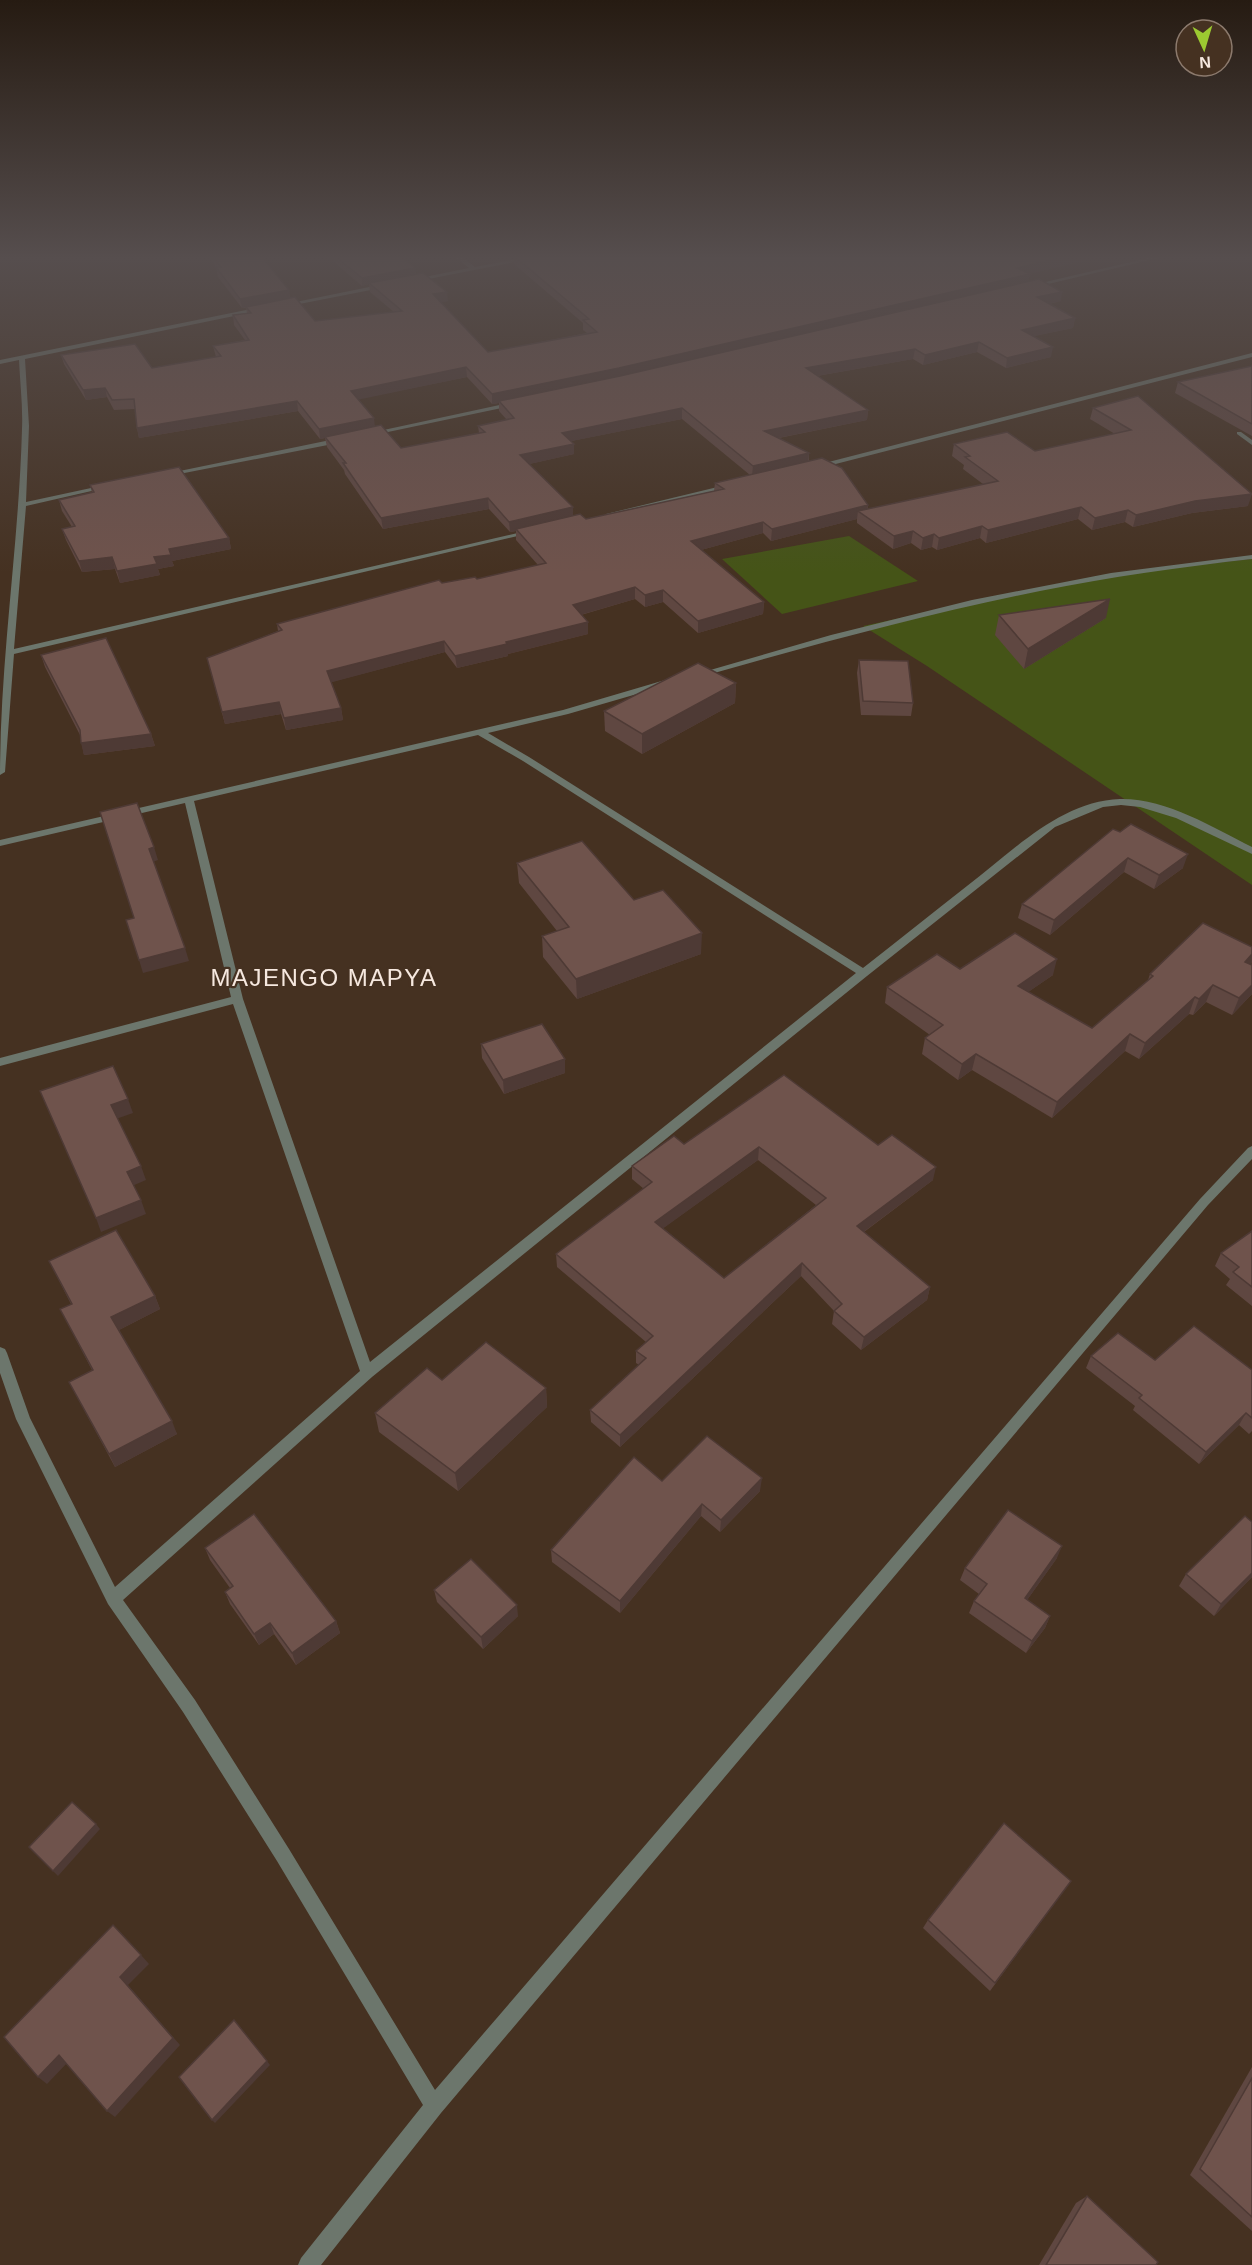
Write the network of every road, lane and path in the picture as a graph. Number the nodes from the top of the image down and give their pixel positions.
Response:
1 (22, 362) edge
2 (1226, 362) edge
3 (519, 403) edge
4 (1252, 430) edge
5 (361, 435) edge
6 (349, 438) edge
7 (1252, 443) edge
8 (813, 467) edge
9 (163, 475) edge
10 (743, 483) edge
11 (117, 484) edge
12 (22, 505) junction
13 (603, 516) edge
14 (545, 529) edge
15 (1252, 557) edge
16 (11, 652) junction
17 (689, 677) edge
18 (678, 680) edge
19 (478, 731) junction
20 (0, 771) edge
21 (189, 800) junction
22 (0, 843) edge
23 (1252, 851) edge
24 (863, 973) junction
25 (237, 999) junction
26 (0, 1062) edge
27 (1252, 1151) edge
28 (0, 1353) edge
29 (367, 1373) junction
30 (113, 1599) junction
31 (434, 2106) junction
32 (308, 2265) edge

1 - 12 street
2 - 8 street
3 - 5 street
4 - 7 street
6 - 9 street
10 - 13 street
11 - 12 street
12 - 16 street
14 - 16 street
15 - 17 street
16 - 20 street
18 - 19 street
19 - 21 street
19 - 24 street
21 - 22 street
21 - 25 street
23 - 24 street
24 - 29 street
25 - 26 street
25 - 29 street
27 - 31 street
28 - 30 street
29 - 30 street
30 - 31 street
31 - 32 street

